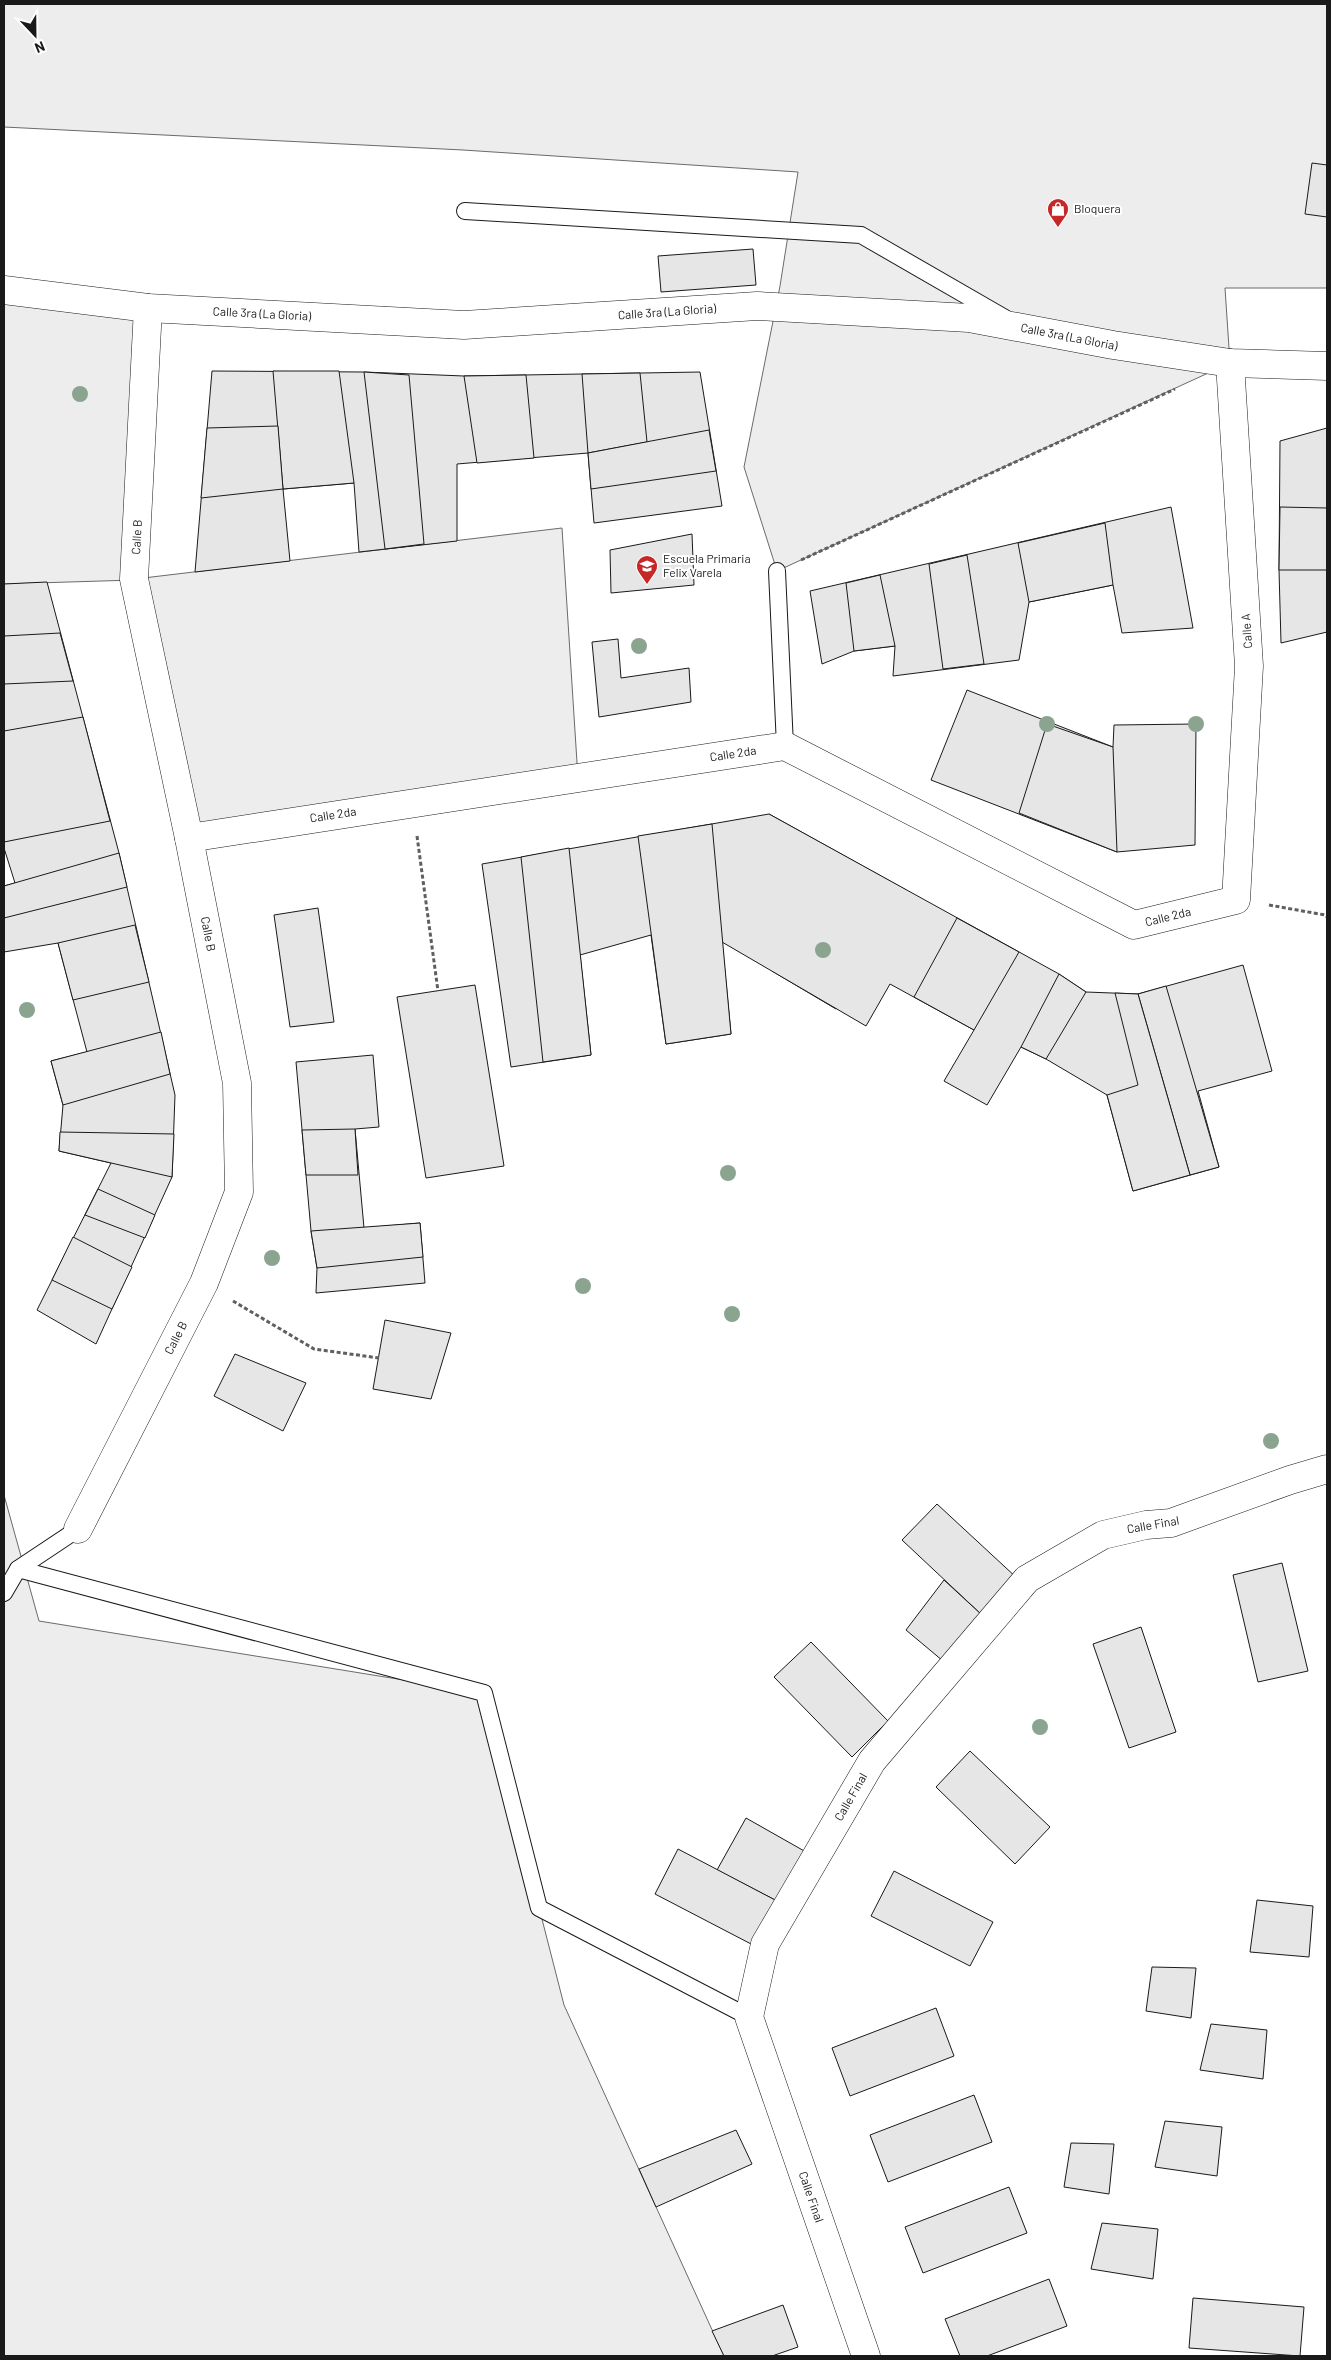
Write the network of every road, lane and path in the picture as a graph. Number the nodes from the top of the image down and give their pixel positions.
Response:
1 (465, 211) dead end
2 (4, 290) edge
3 (148, 308) junction
4 (1022, 328) junction
5 (1230, 363) junction
6 (1327, 366) edge
7 (1176, 388) dead end
8 (777, 571) joint
9 (785, 746) junction
10 (413, 803) junction
11 (189, 838) junction
12 (1236, 900) junction
13 (1327, 917) edge
14 (438, 991) dead end
15 (204, 1283) junction
16 (379, 1358) dead end
17 (1327, 1469) edge
18 (78, 1529) joint
19 (18, 1569) junction
20 (4, 1593) edge
21 (749, 2018) junction
22 (866, 2356) edge

1 - 4 lane
2 - 3 street, Calle 3ra (La Gloria)
3 - 4 street, Calle 3ra (La Gloria)
3 - 11 street, Calle B
4 - 5 street, Calle 3ra (La Gloria)
5 - 6 street, Calle 3ra (La Gloria)
5 - 12 street, Calle A
7 - 8 path
8 - 9 lane
9 - 10 street, Calle 2da
9 - 12 street, Calle 2da
10 - 11 street, Calle 2da
10 - 14 path
11 - 15 street, Calle B
12 - 13 path
15 - 16 path
15 - 18 street, Calle B
17 - 21 street, Calle Final
18 - 19 lane
19 - 20 lane
19 - 21 lane
21 - 22 street, Calle Final

